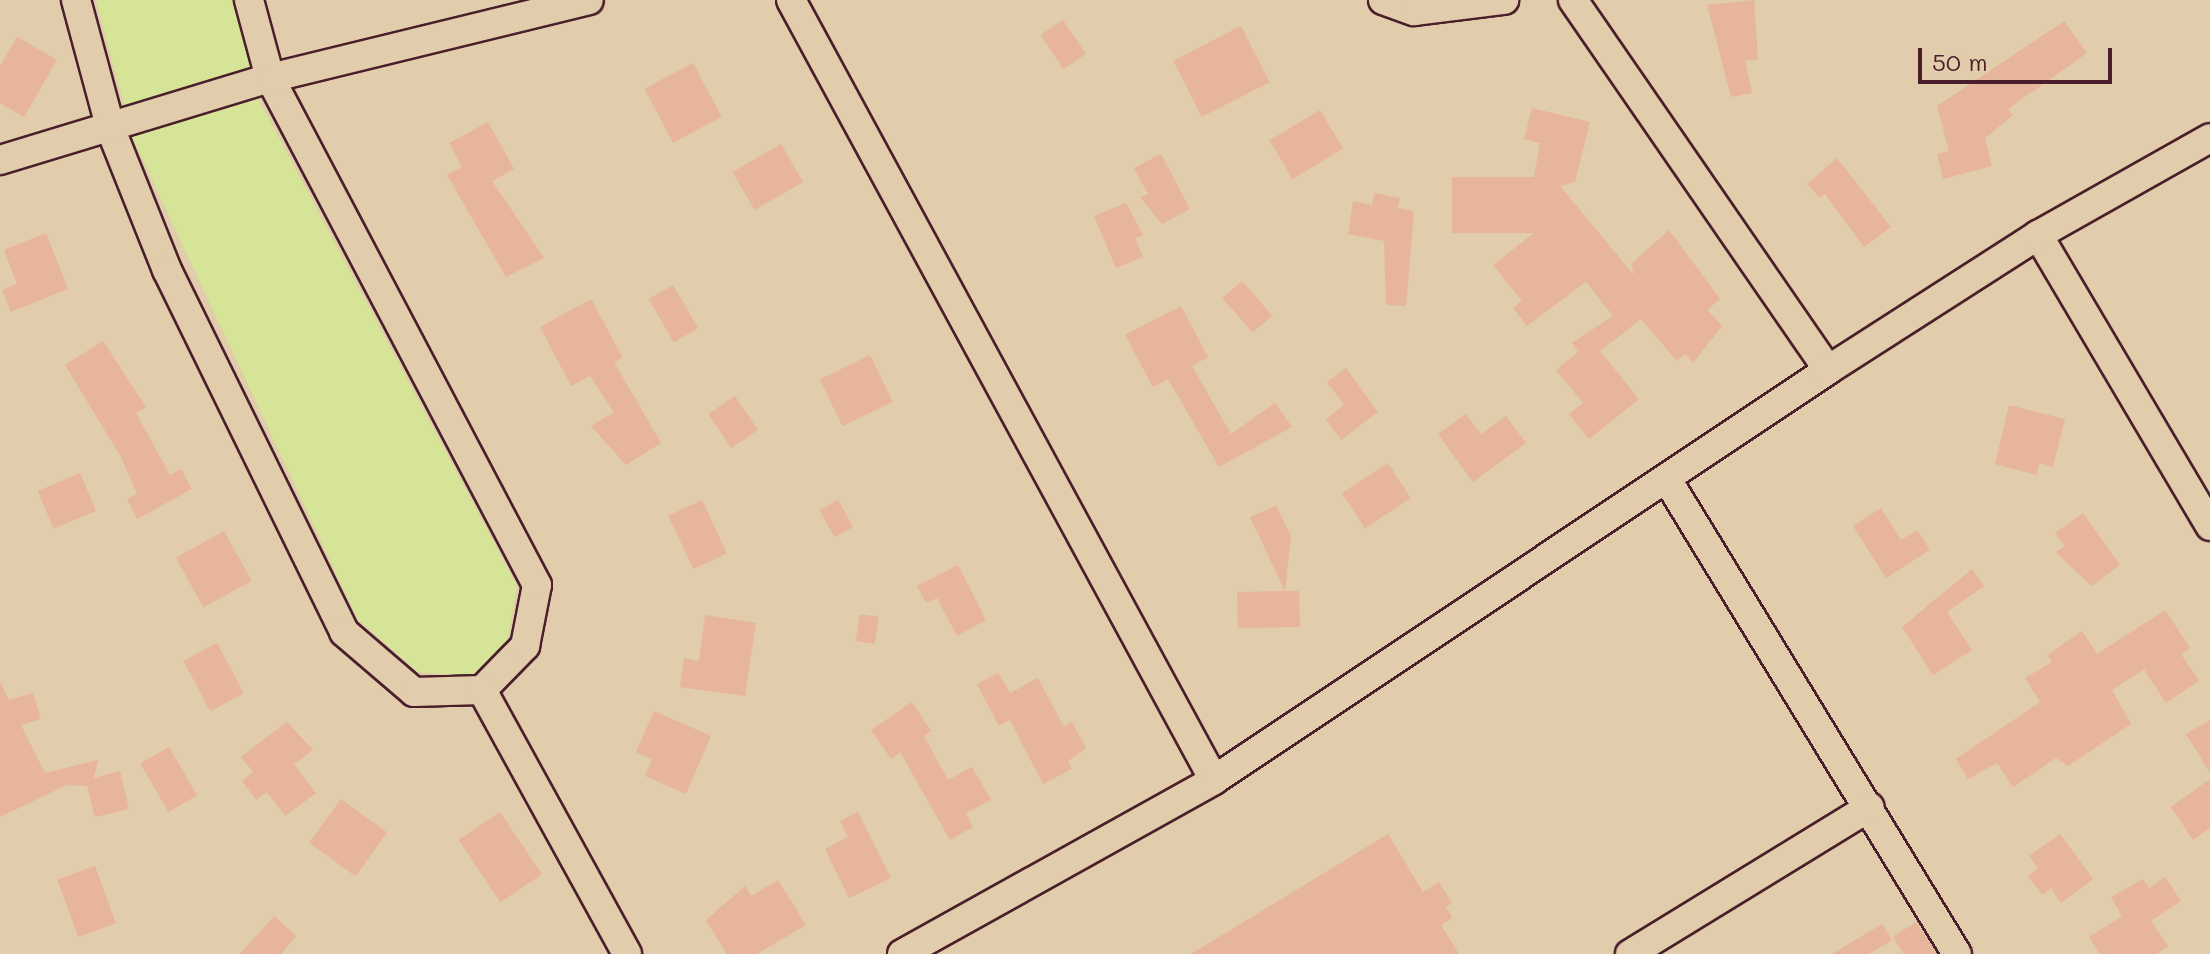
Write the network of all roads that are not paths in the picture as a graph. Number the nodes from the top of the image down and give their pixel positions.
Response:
1 (76, 0) edge
2 (249, 0) edge
3 (589, 0) edge
4 (791, 0) edge
5 (1383, 0) edge
6 (1504, 0) edge
7 (1573, 0) edge
8 (270, 78) junction
9 (111, 130) junction
10 (2210, 138) edge
11 (0, 160) edge
12 (2038, 235) junction
13 (1828, 370) junction
14 (1668, 481) junction
15 (2210, 526) edge
16 (482, 690) junction
17 (1214, 780) junction
18 (1870, 807) junction
19 (627, 954) edge
20 (902, 954) edge
21 (1630, 954) edge
22 (1957, 954) edge

1 - 9 street
2 - 8 street
3 - 8 street
4 - 17 street
5 - 6 street
7 - 13 street
8 - 9 street
8 - 16 street
9 - 11 street
9 - 16 street
10 - 12 street
12 - 13 street
12 - 15 street
13 - 14 street
14 - 17 street
14 - 18 street
16 - 19 street
17 - 20 street
18 - 21 street
18 - 22 street

